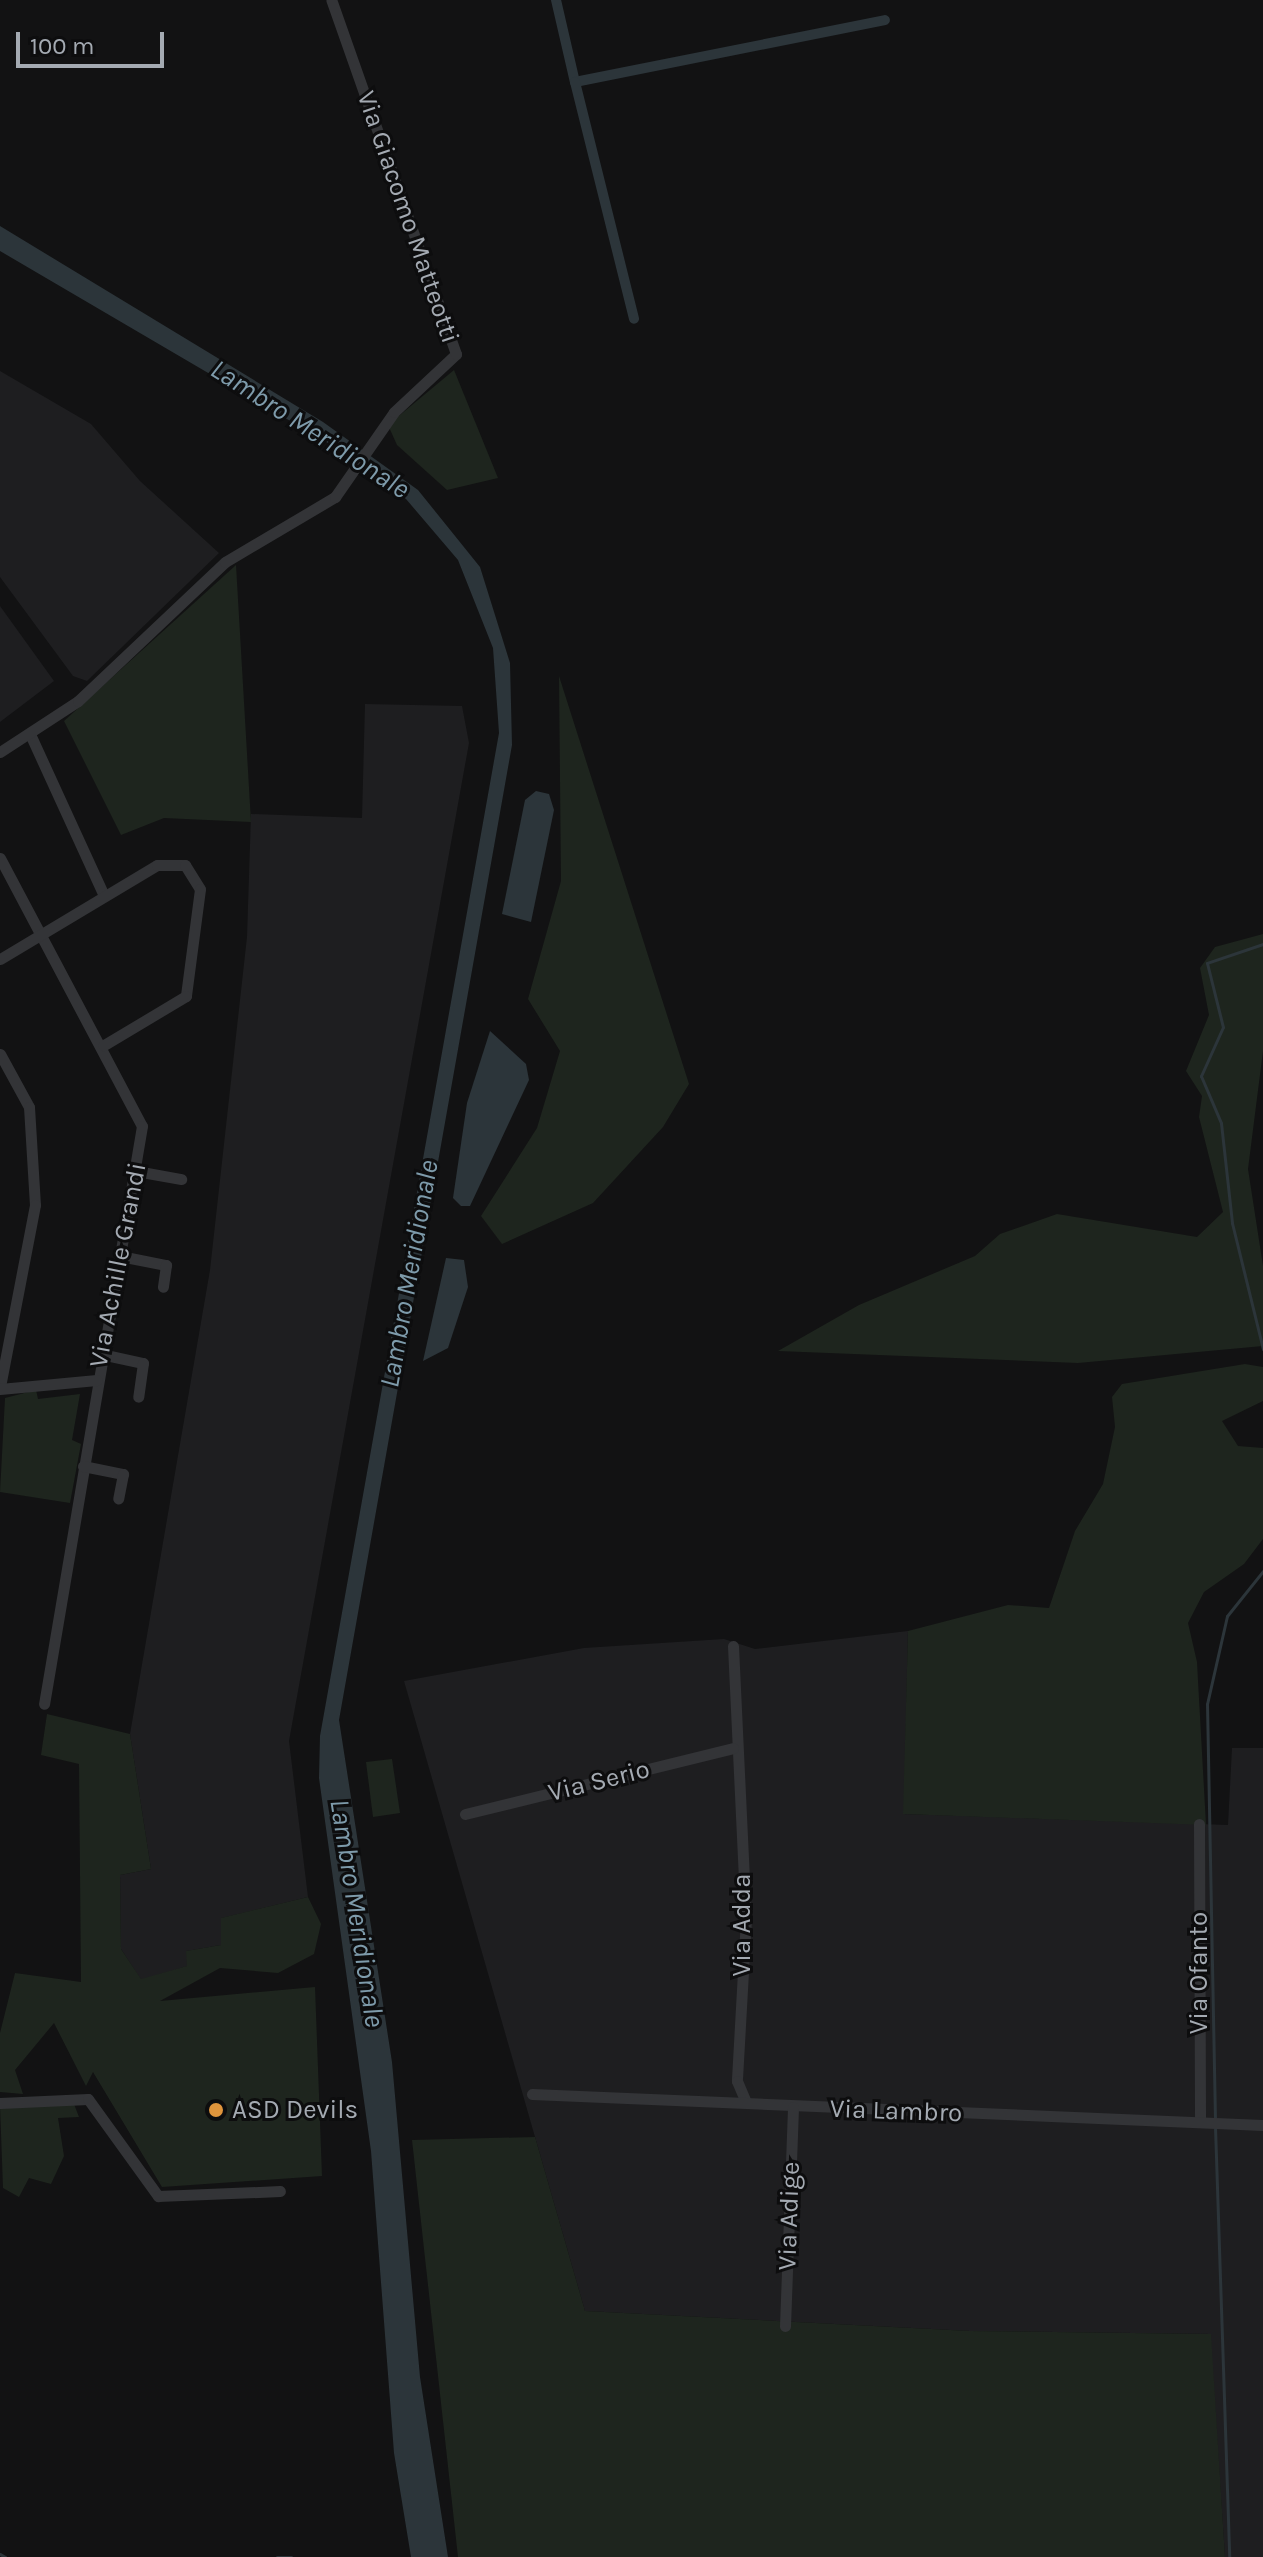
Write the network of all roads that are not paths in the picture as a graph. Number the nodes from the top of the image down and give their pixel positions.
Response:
1 (331, 0) edge
2 (30, 734) junction
3 (0, 752) edge
4 (0, 858) edge
5 (104, 896) junction
6 (43, 933) junction
7 (0, 959) edge
8 (104, 1045) junction
9 (0, 1054) edge
10 (136, 1171) junction
11 (181, 1179) dead end
12 (120, 1256) junction
13 (163, 1287) dead end
14 (101, 1354) junction
15 (97, 1380) junction
16 (0, 1387) edge
17 (138, 1397) dead end
18 (83, 1466) junction
19 (118, 1499) dead end
20 (733, 1646) dead end
21 (44, 1704) dead end
22 (733, 1748) junction
23 (465, 1814) dead end
24 (1199, 1824) dead end
25 (532, 2094) dead end
26 (745, 2100) junction
27 (0, 2103) edge
28 (793, 2107) junction
29 (1203, 2122) junction
30 (1263, 2125) edge
31 (280, 2191) dead end
32 (785, 2326) dead end

1 - 2 street, Via Giacomo Matteotti
2 - 3 street, Via Giacomo Matteotti
2 - 5 street
4 - 6 street, Via Achille Grandi
5 - 6 street
5 - 8 street
6 - 7 street
6 - 8 street, Via Achille Grandi
8 - 10 street, Via Achille Grandi
9 - 16 street
10 - 11 street
10 - 12 street, Via Achille Grandi
12 - 13 street
12 - 14 street, Via Achille Grandi
14 - 15 street, Via Achille Grandi
14 - 17 street
15 - 16 street
15 - 18 street, Via Achille Grandi
18 - 19 street
18 - 21 street, Via Achille Grandi
20 - 22 street, Via Adda
22 - 23 street, Via Serio
22 - 26 street, Via Adda
24 - 29 street, Via Ofanto
25 - 26 street, Via Lambro
26 - 28 street, Via Lambro
27 - 31 street
28 - 29 street, Via Lambro
28 - 32 street, Via Adige
29 - 30 street, Via Lambro

